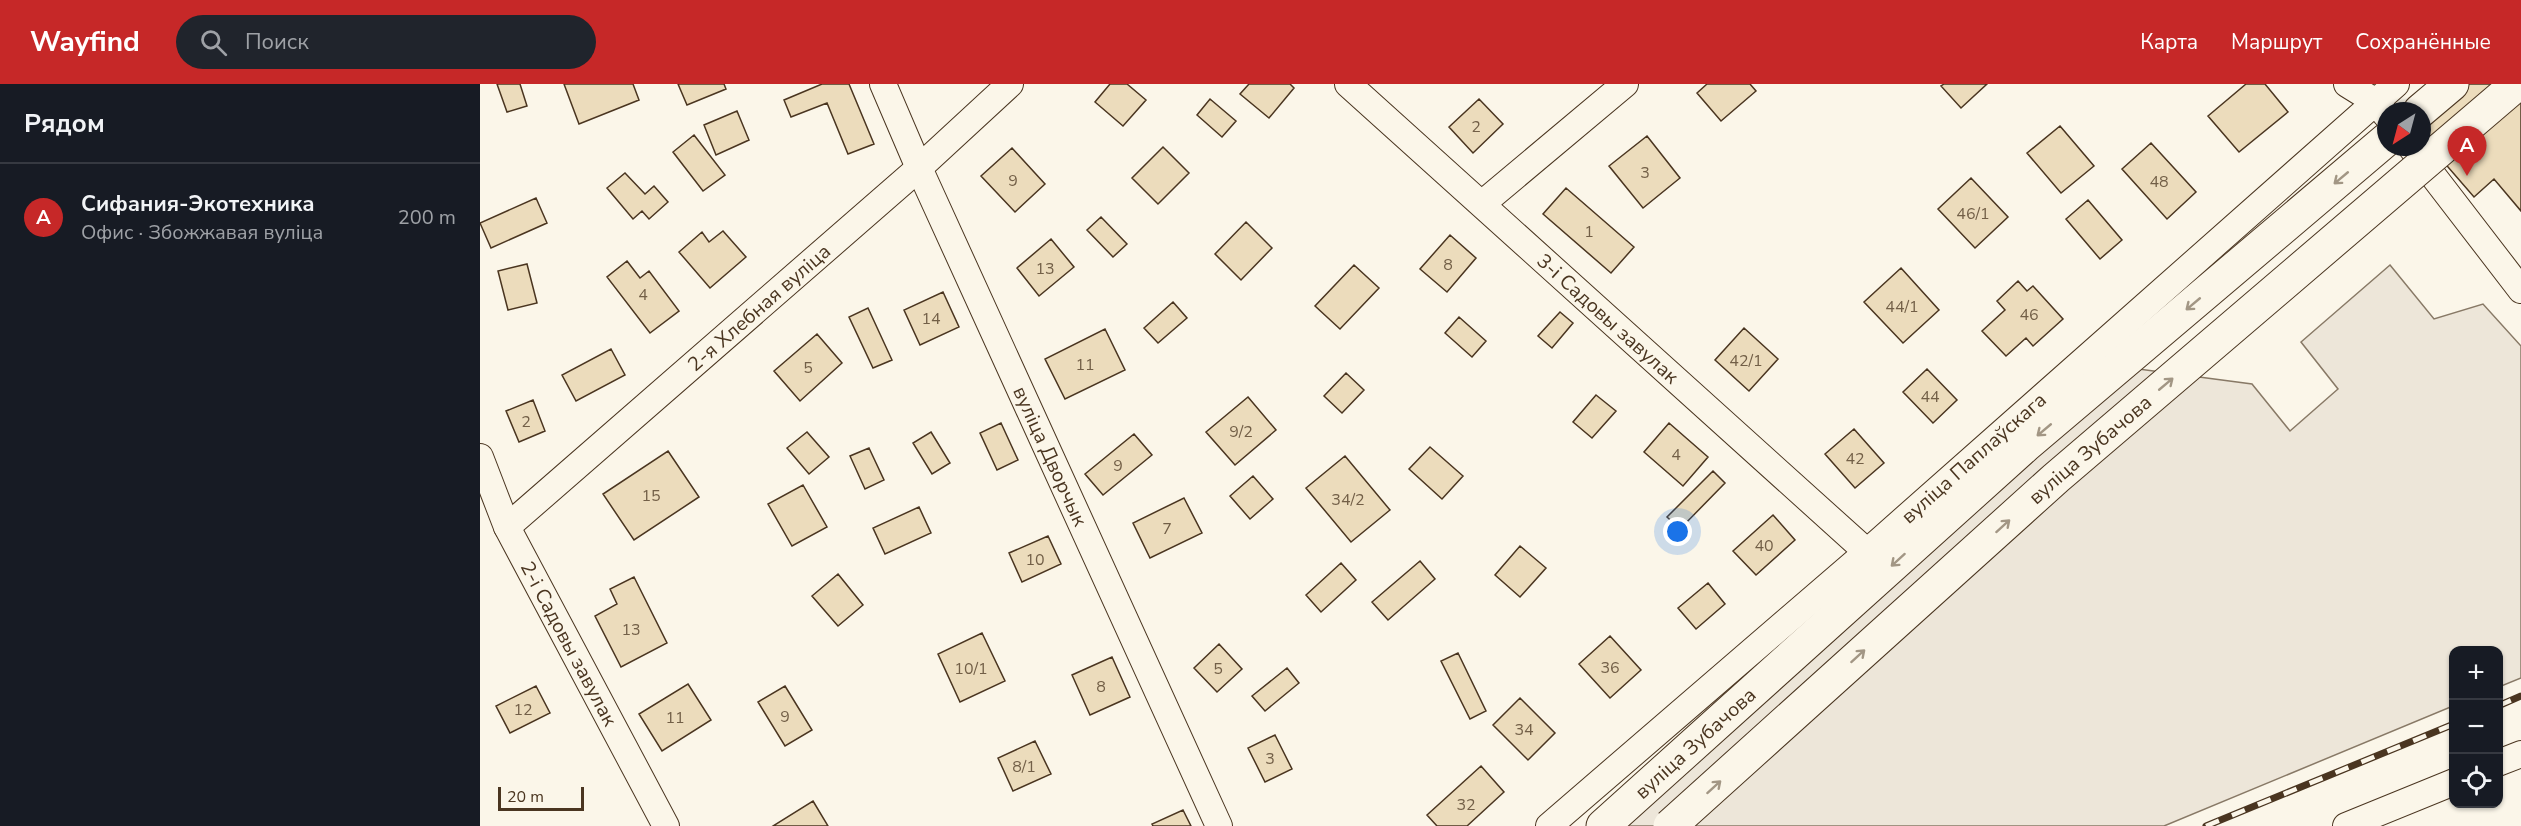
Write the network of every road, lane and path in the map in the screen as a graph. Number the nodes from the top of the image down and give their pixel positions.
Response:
1 (883, 84) edge
2 (1010, 84) edge
3 (1348, 84) edge
4 (1625, 84) edge
5 (2348, 84) edge
6 (2396, 84) edge
7 (2452, 84) edge
8 (2517, 84) edge
9 (2385, 102) edge
10 (2431, 102) edge
11 (2377, 106) edge
12 (2377, 112) edge
13 (2377, 148) edge
14 (2418, 156) edge
15 (919, 168) junction
16 (1483, 203) junction
17 (2521, 290) edge
18 (480, 457) edge
19 (507, 527) junction
20 (1867, 552) junction
21 (2521, 754) edge
22 (2503, 761) edge
23 (2449, 784) edge
24 (666, 826) edge
25 (1219, 826) edge
26 (1548, 826) edge
27 (1603, 826) edge
28 (1670, 826) edge
29 (2346, 826) edge

1 - 15 street, вуліца Дворчык
2 - 15 street, 2-я Хлебная вуліца
3 - 16 street, 3-і Садовы завулак
4 - 16 street
5 - 11 street
6 - 9 street, вуліца Паплаўскага
7 - 10 highway
28 -> 8 highway, вуліца Зубачова, bridge
12 - 20 street, вуліца Паплаўскага
13 -> 27 highway, вуліца Зубачова
14 - 17 street
15 - 19 street, 2-я Хлебная вуліца
15 - 25 street, вуліца Дворчык
16 - 20 street, 3-і Садовы завулак
18 - 19 street, 2-і Садовы завулак
19 - 24 street, 2-і Садовы завулак
20 - 26 street, вуліца Паплаўскага
21 - 22 street
23 - 29 street

